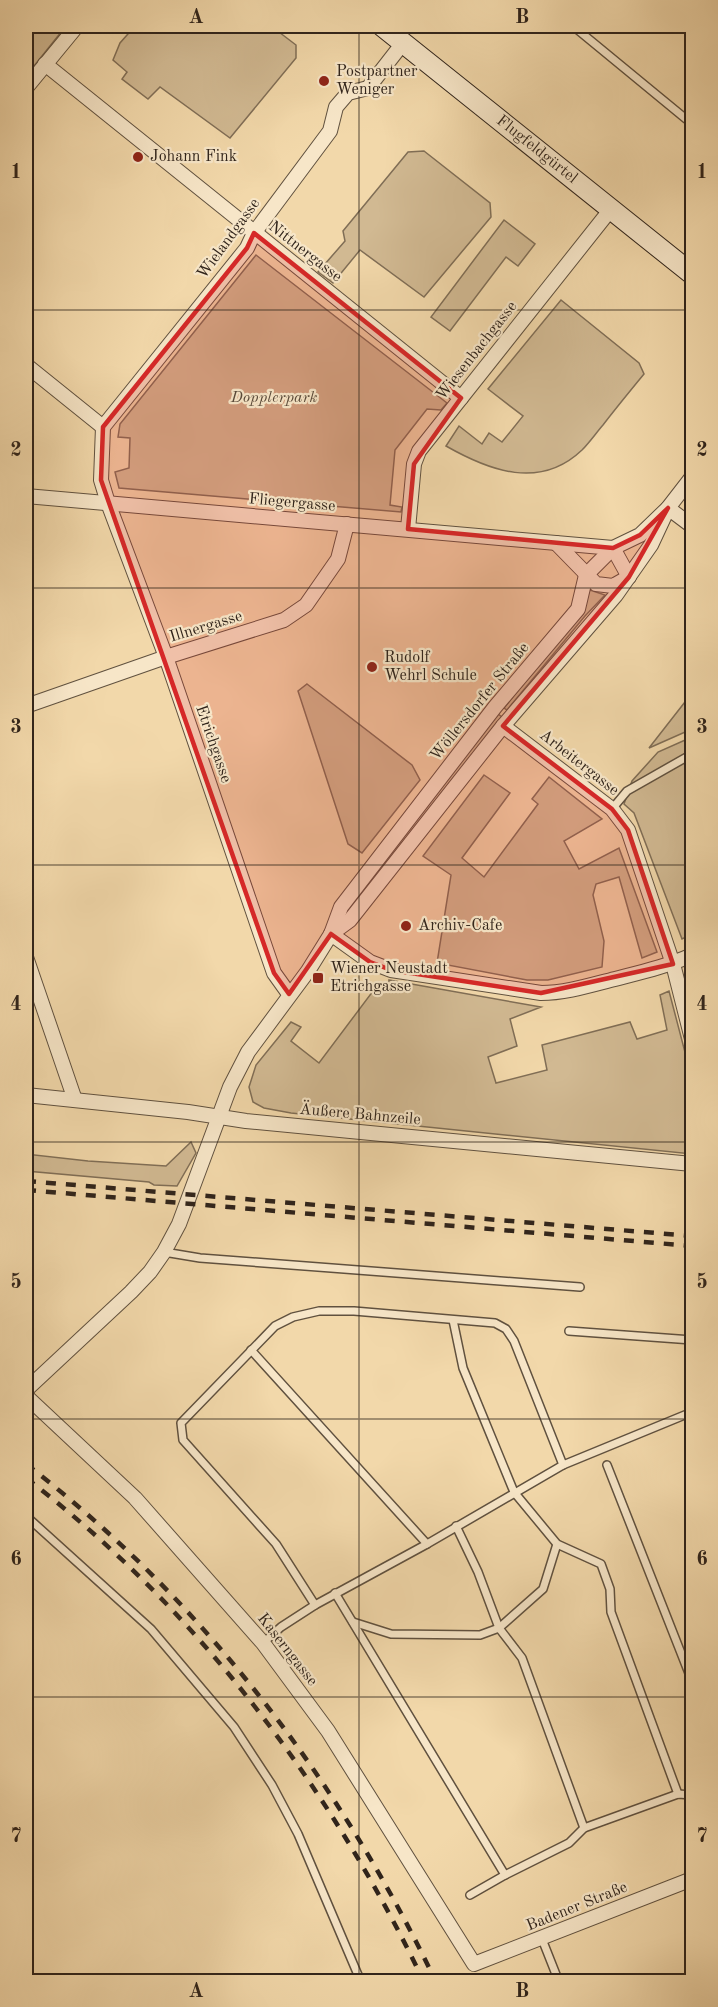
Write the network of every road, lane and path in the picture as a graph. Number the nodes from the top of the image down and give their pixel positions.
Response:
1 (77, 26) edge
2 (382, 26) edge
3 (573, 26) edge
4 (403, 43) junction
5 (45, 64) junction
6 (26, 88) edge
7 (693, 120) edge
8 (611, 209) junction
9 (254, 233) junction
10 (693, 274) edge
11 (26, 365) edge
12 (461, 398) junction
13 (103, 427) junction
14 (693, 477) edge
15 (26, 496) edge
16 (108, 503) junction
17 (668, 508) junction
18 (347, 524) junction
19 (693, 526) edge
20 (408, 529) junction
21 (556, 543) junction
22 (613, 548) junction
23 (586, 575) junction
24 (629, 577) junction
25 (166, 657) junction
26 (26, 706) edge
27 (503, 726) junction
28 (693, 754) edge
29 (612, 809) junction
30 (331, 934) junction
31 (693, 955) edge
32 (26, 957) edge
33 (673, 964) junction
34 (290, 994) junction
35 (693, 1039) edge
36 (26, 1095) edge
37 (75, 1100) junction
38 (218, 1117) junction
39 (693, 1164) edge
40 (164, 1252) junction
41 (580, 1287) dead end
42 (453, 1320) junction
43 (569, 1331) dead end
44 (693, 1340) edge
45 (251, 1350) junction
46 (26, 1390) edge
47 (26, 1396) edge
48 (693, 1412) edge
49 (562, 1465) junction
50 (607, 1466) dead end
51 (514, 1492) junction
52 (26, 1516) edge
53 (456, 1526) junction
54 (427, 1544) junction
55 (557, 1544) junction
56 (335, 1593) junction
57 (315, 1605) junction
58 (353, 1622) junction
59 (499, 1628) junction
60 (263, 1643) junction
61 (693, 1681) edge
62 (678, 1794) junction
63 (693, 1795) edge
64 (584, 1828) junction
65 (505, 1875) junction
66 (693, 1879) edge
67 (470, 1895) dead end
68 (542, 1939) junction
69 (474, 1964) joint
70 (361, 1982) edge
71 (559, 1982) edge

1 - 5 street
2 - 4 street, Flugfeldgürtel
3 - 7 lane
4 - 8 street, Flugfeldgürtel
4 - 9 street, Wielandgasse
5 - 6 street
5 - 9 street, Nittnergasse
8 - 10 street, Flugfeldgürtel
8 - 12 street, Wiesenbachgasse
9 - 12 street, Nittnergasse
9 - 13 street, Wielandgasse
11 - 13 street
12 - 20 street, Wiesenbachgasse
13 - 16 street
14 - 17 street, Wöllersdorfer Straße
15 - 16 street, Fliegergasse
16 - 18 street, Fliegergasse
16 - 25 street, Etrichgasse
17 - 19 street
17 - 22 street, Wöllersdorfer Straße
17 - 24 street, Wöllersdorfer Straße
18 - 20 street, Fliegergasse
18 - 25 street, Illnergasse
20 - 21 street, Fliegergasse
21 - 22 street, Fliegergasse
21 - 23 street
22 - 23 street, Wöllersdorfer Straße
22 - 24 street
23 - 24 street
23 - 30 street, Wöllersdorfer Straße
24 - 27 street, Wöllersdorfer Straße
25 - 26 street, Illnergasse
25 - 34 street, Etrichgasse
27 - 29 street, Arbeitergasse
27 - 30 street, Wöllersdorfer Straße
28 - 29 lane
29 - 33 street, Arbeitergasse
30 - 33 street
30 - 34 street, Wöllersdorfer Straße
31 - 33 street
32 - 37 street
33 - 35 street, Arbeitergasse
34 - 38 street, Wöllersdorfer Straße
36 - 37 street, Äußere Bahnzeile
37 - 38 street, Äußere Bahnzeile
38 - 39 street, Äußere Bahnzeile
38 - 40 street, Wöllersdorfer Straße
40 - 41 lane
40 - 46 street, Wöllersdorfer Straße
42 - 45 lane
42 - 49 lane
42 - 51 lane
43 - 44 lane
45 - 54 lane
45 - 57 lane
47 - 60 street, Kaserngasse
48 - 49 lane
49 - 51 lane
50 - 61 lane
51 - 53 lane
51 - 55 lane
52 - 70 lane
53 - 54 lane
53 - 59 lane
54 - 56 lane
55 - 59 lane
55 - 62 lane
56 - 57 lane
56 - 58 lane
57 - 60 lane
58 - 59 lane
58 - 65 lane
59 - 64 lane
60 - 69 street, Kaserngasse
62 - 63 lane
62 - 64 lane
64 - 65 lane
65 - 67 lane
66 - 68 street, Badener Straße
68 - 69 street, Badener Straße
68 - 71 lane

